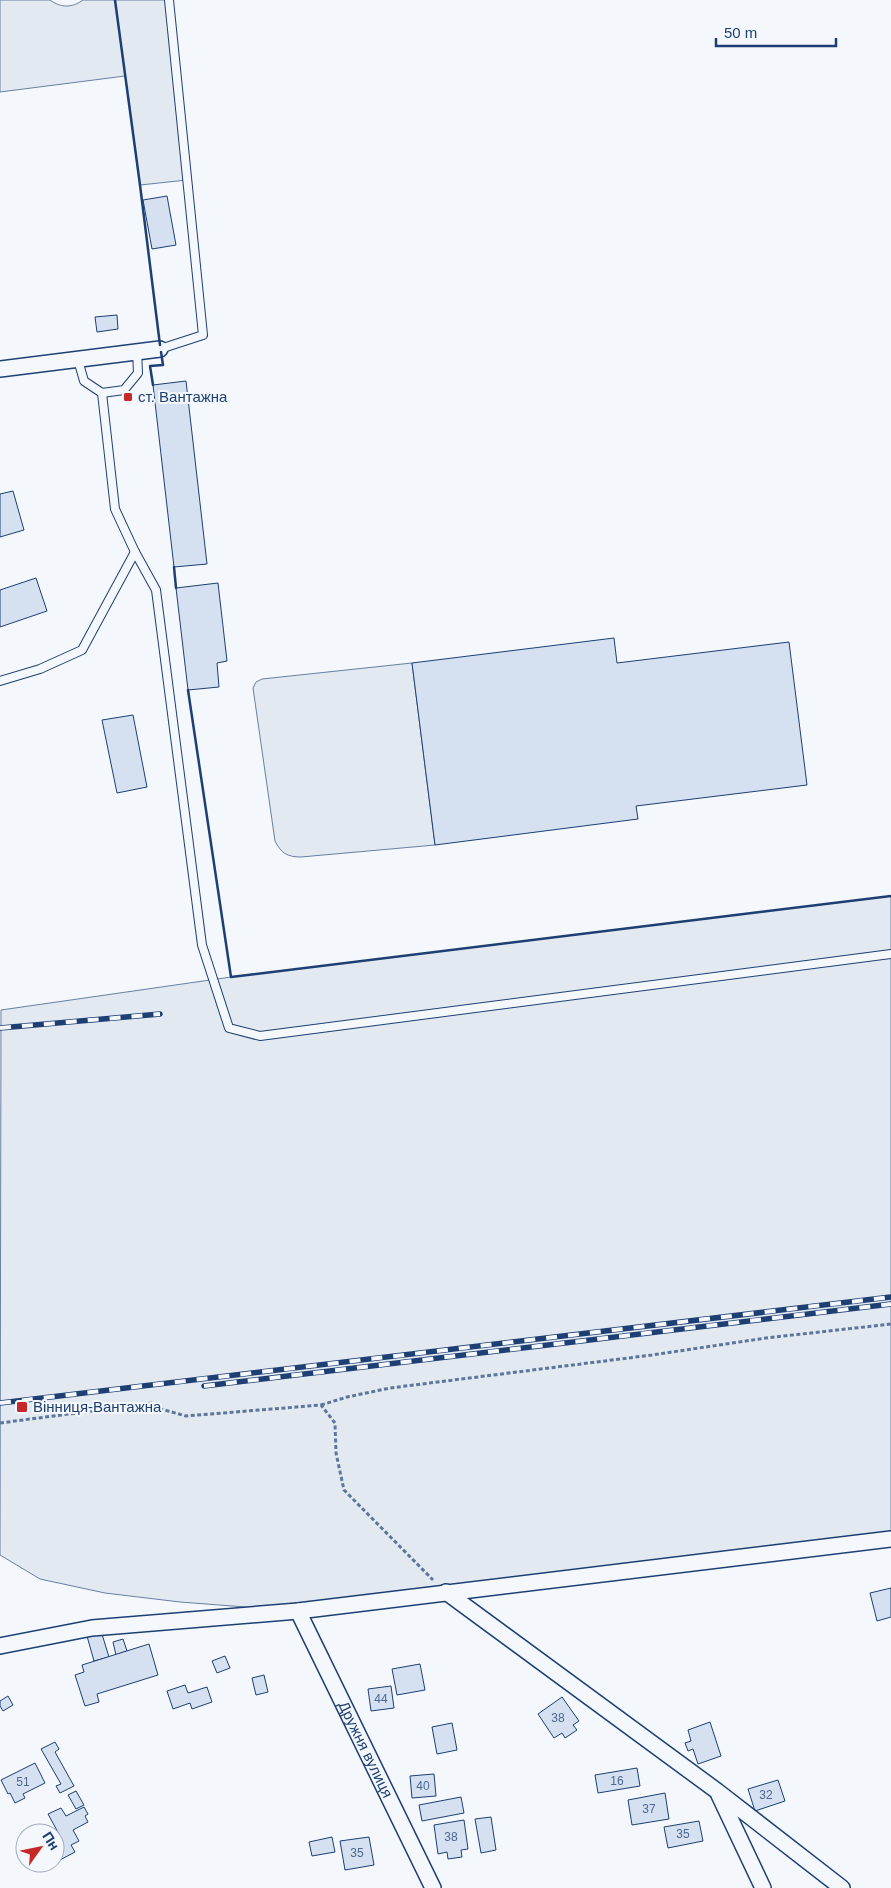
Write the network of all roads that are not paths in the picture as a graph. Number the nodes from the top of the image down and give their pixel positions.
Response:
1 (169, 0) edge
2 (160, 349) joint
3 (137, 351) junction
4 (78, 360) junction
5 (0, 369) edge
6 (102, 393) junction
7 (135, 552) junction
8 (0, 682) edge
9 (891, 954) edge
10 (891, 1539) edge
11 (446, 1592) junction
12 (298, 1611) junction
13 (0, 1646) edge
14 (717, 1791) junction
15 (433, 1888) edge
16 (763, 1888) edge
17 (842, 1888) edge

1 - 2 lane
2 - 3 street
3 - 4 street
3 - 6 lane
4 - 5 street
4 - 6 lane
6 - 7 lane
7 - 8 lane
7 - 9 lane
10 - 11 street
11 - 12 street
11 - 14 street
12 - 13 street
12 - 15 street, Дружня вулиця
14 - 16 street
14 - 17 street

